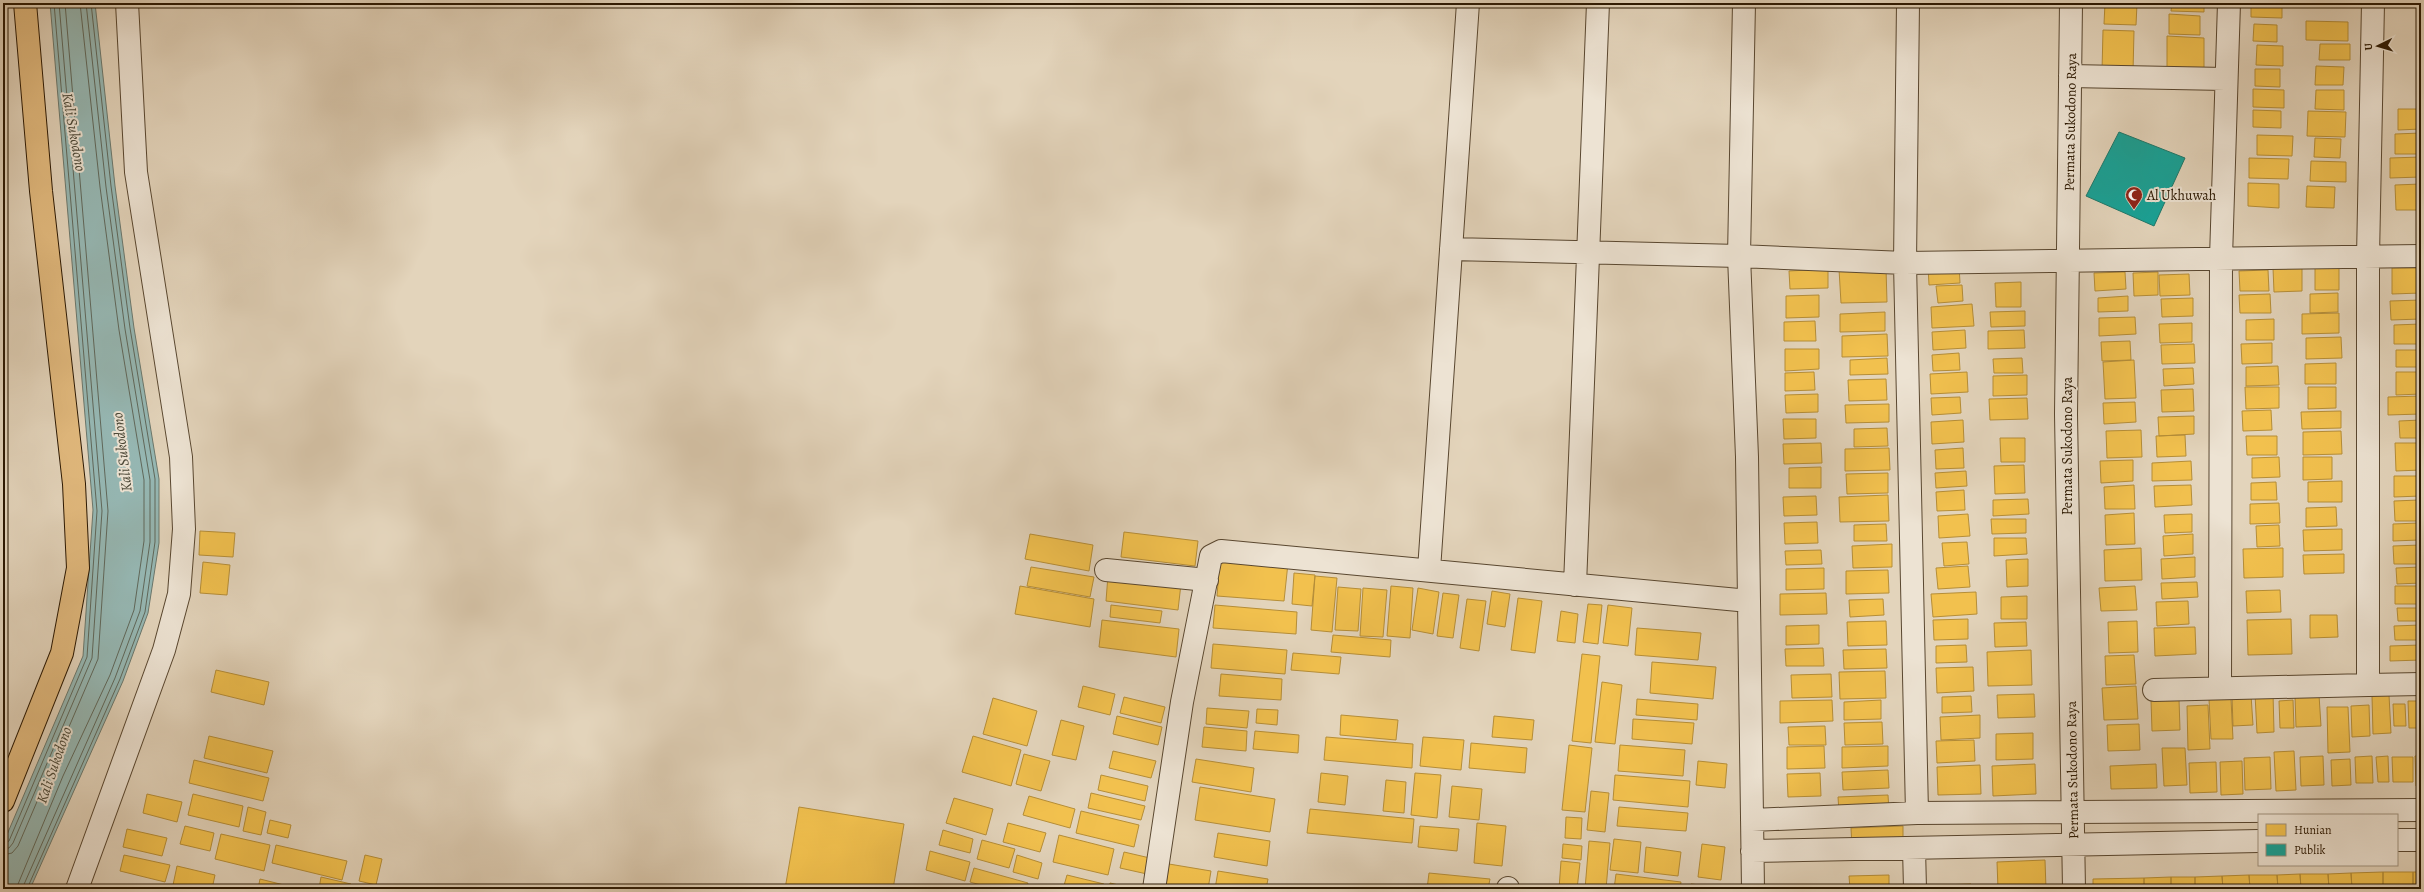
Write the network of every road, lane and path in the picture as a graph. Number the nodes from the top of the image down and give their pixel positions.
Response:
1 (25, 3) edge
2 (127, 3) edge
3 (1468, 3) edge
4 (1598, 3) edge
5 (1744, 3) edge
6 (1908, 3) edge
7 (2071, 3) edge
8 (2229, 3) edge
9 (2373, 3) edge
10 (2070, 76) junction
11 (2225, 79) junction
12 (1451, 249) junction
13 (1588, 253) junction
14 (1739, 256) junction
15 (2421, 256) edge
16 (2368, 257) junction
17 (2221, 258) junction
18 (2069, 260) junction
19 (1905, 263) junction
20 (1106, 570) dead end
21 (1429, 570) junction
22 (1207, 580) junction
23 (1574, 585) junction
24 (1749, 601) junction
25 (2421, 684) edge
26 (2368, 685) junction
27 (2220, 687) junction
28 (2154, 690) dead end
29 (3, 801) edge
30 (2421, 810) edge
31 (2074, 812) junction
32 (1916, 814) junction
33 (1752, 820) junction
34 (2398, 840) edge
35 (2421, 840) edge
36 (2258, 841) edge
37 (2074, 843) junction
38 (1914, 848) junction
39 (1752, 851) junction
40 (77, 889) edge
41 (1154, 889) edge
42 (1753, 889) edge
43 (1915, 889) edge
44 (2074, 889) edge

1 - 29 main road
2 - 40 street
3 - 12 street
4 - 13 street
5 - 14 street
6 - 19 street
7 - 10 street, Permata Sukodono Raya
8 - 11 street
9 - 16 street
10 - 11 street
10 - 18 street, Permata Sukodono Raya
11 - 17 street
12 - 13 street
12 - 21 street
13 - 14 street
13 - 23 street
14 - 19 street
14 - 24 street
15 - 16 street
16 - 17 street
16 - 26 street
17 - 18 street
17 - 27 street
18 - 19 street
18 - 31 street, Permata Sukodono Raya
19 - 32 street
20 - 22 street
21 - 22 street
21 - 23 street
22 - 41 street
23 - 24 street
24 - 33 street
25 - 26 street
26 - 27 street
27 - 28 street
30 - 31 street
31 - 32 street
31 - 37 street, Permata Sukodono Raya
32 - 33 street
33 - 39 street
34 - 35 street
36 - 37 street
37 - 38 street
37 - 44 street, Permata Sukodono Raya
38 - 39 street
38 - 43 street
39 - 42 street

